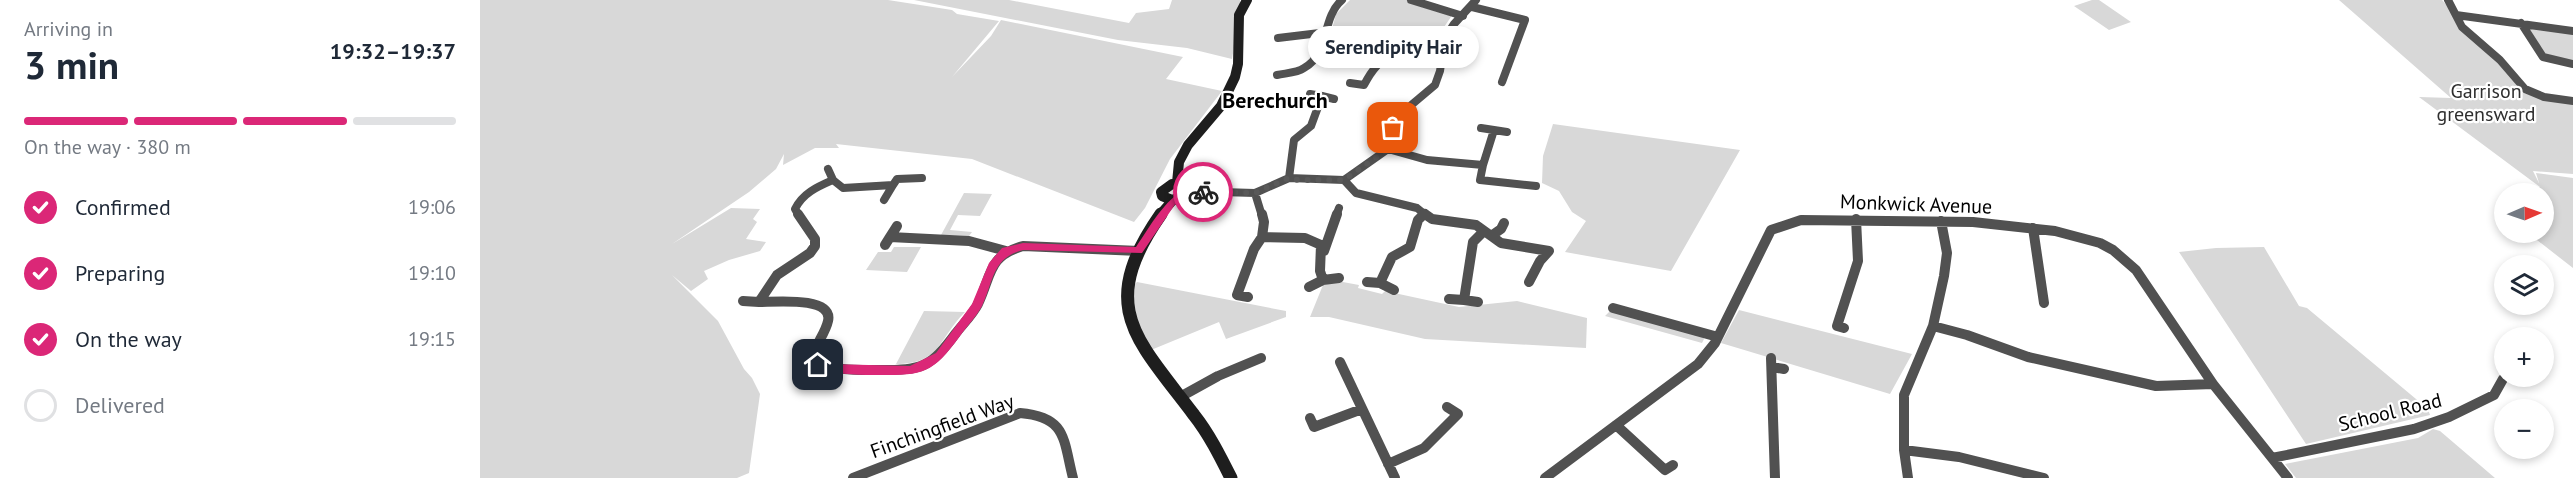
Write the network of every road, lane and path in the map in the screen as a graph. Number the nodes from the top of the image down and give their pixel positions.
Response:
1 (1247, 0) edge
2 (1342, 0) edge
3 (1411, 0) edge
4 (2448, 0) edge
5 (1474, 4) edge
6 (2456, 15) junction
7 (1463, 16) junction
8 (2521, 23) junction
9 (2573, 31) edge
10 (1328, 32) junction
11 (1277, 38) dead end
12 (1441, 52) junction
13 (2573, 64) edge
14 (1277, 75) dead end
15 (1502, 82) dead end
16 (1350, 83) dead end
17 (1364, 85) junction
18 (1374, 88) dead end
19 (1310, 94) dead end
20 (1322, 96) junction
21 (1334, 99) dead end
22 (2573, 101) edge
23 (1481, 128) dead end
24 (1494, 130) junction
25 (1507, 132) dead end
26 (1388, 149) junction
27 (1483, 165) junction
28 (828, 169) dead end
29 (922, 178) dead end
30 (1289, 178) junction
31 (833, 180) junction
32 (1344, 180) junction
33 (1177, 183) junction
34 (893, 184) junction
35 (1536, 186) dead end
36 (1187, 191) junction
37 (1255, 193) junction
38 (884, 200) dead end
39 (1172, 200) junction
40 (1339, 208) dead end
41 (1425, 213) junction
42 (1856, 219) junction
43 (1941, 221) junction
44 (1504, 223) dead end
45 (897, 226) dead end
46 (2033, 228) junction
47 (1487, 233) junction
48 (1262, 237) junction
49 (1006, 251) junction
50 (1139, 251) junction
51 (1324, 251) junction
52 (1339, 278) dead end
53 (1323, 280) junction
54 (1367, 282) dead end
55 (1529, 282) dead end
56 (1380, 283) junction
57 (1309, 287) dead end
58 (1394, 290) dead end
59 (1225, 295) dead end
60 (1237, 296) junction
61 (1248, 297) dead end
62 (1449, 299) dead end
63 (1464, 300) junction
64 (743, 301) dead end
65 (759, 302) junction
66 (1478, 302) dead end
67 (2044, 303) dead end
68 (1613, 309) dead end
69 (1836, 326) dead end
70 (1933, 326) junction
71 (1718, 336) junction
72 (1261, 358) dead end
73 (1340, 362) dead end
74 (1784, 369) dead end
75 (2212, 384) junction
76 (2498, 387) edge
77 (1180, 397) junction
78 (1447, 407) dead end
79 (1362, 409) junction
80 (1310, 418) dead end
81 (1616, 425) junction
82 (1904, 450) junction
83 (2272, 458) junction
84 (1389, 464) junction
85 (1665, 471) edge
86 (853, 478) edge
87 (1073, 478) edge
88 (1231, 478) edge
89 (1395, 478) edge
90 (1545, 478) edge
91 (1775, 478) edge
92 (1908, 478) edge
93 (2044, 478) edge
94 (2288, 478) edge

1 - 33 street
2 - 10 street
3 - 7 street
4 - 6 street
5 - 7 street
5 - 15 street
6 - 8 street
6 - 22 street
7 - 12 street
8 - 9 street
8 - 13 street
10 - 11 street
10 - 14 street
12 - 17 street
12 - 26 street
16 - 17 street
17 - 18 street
19 - 20 street
20 - 21 street
20 - 30 street
23 - 24 street
24 - 25 street
24 - 27 street
26 - 27 street
26 - 32 street
27 - 35 street
28 - 31 street
29 - 34 street
30 - 32 street
30 - 37 street
31 - 34 street
31 - 65 street
32 - 41 street
33 - 36 street
33 - 39 street
34 - 38 street
36 - 37 street
36 - 39 street
37 - 48 street
39 - 50 street
40 - 51 street
41 - 47 street
41 - 56 street
42 - 43 street, Monkwick Avenue
42 - 69 street
42 - 71 street, Monkwick Avenue
43 - 46 street, Monkwick Avenue
43 - 70 street
44 - 47 street
45 - 49 street
46 - 67 street
46 - 75 street, Monkwick Avenue
47 - 55 street
47 - 63 street
48 - 51 street
48 - 60 street
49 - 50 street
49 - 65 street
50 - 77 street
51 - 53 street
52 - 53 street
53 - 57 street
54 - 56 street
56 - 58 street
59 - 60 street
60 - 61 street
62 - 63 street
63 - 66 street
64 - 65 street
68 - 71 street
70 - 75 street
70 - 82 street
71 - 81 street, Monkwick Avenue
72 - 77 street
73 - 79 street
74 - 91 street
75 - 83 street, Monkwick Avenue
76 - 83 street, School Road
77 - 88 street
78 - 84 street
79 - 80 street
79 - 84 street
81 - 85 street
81 - 90 street, Monkwick Avenue
82 - 92 street
82 - 93 street
83 - 94 street, Monkwick Avenue
84 - 89 street
86 - 87 street, Finchingfield Way

